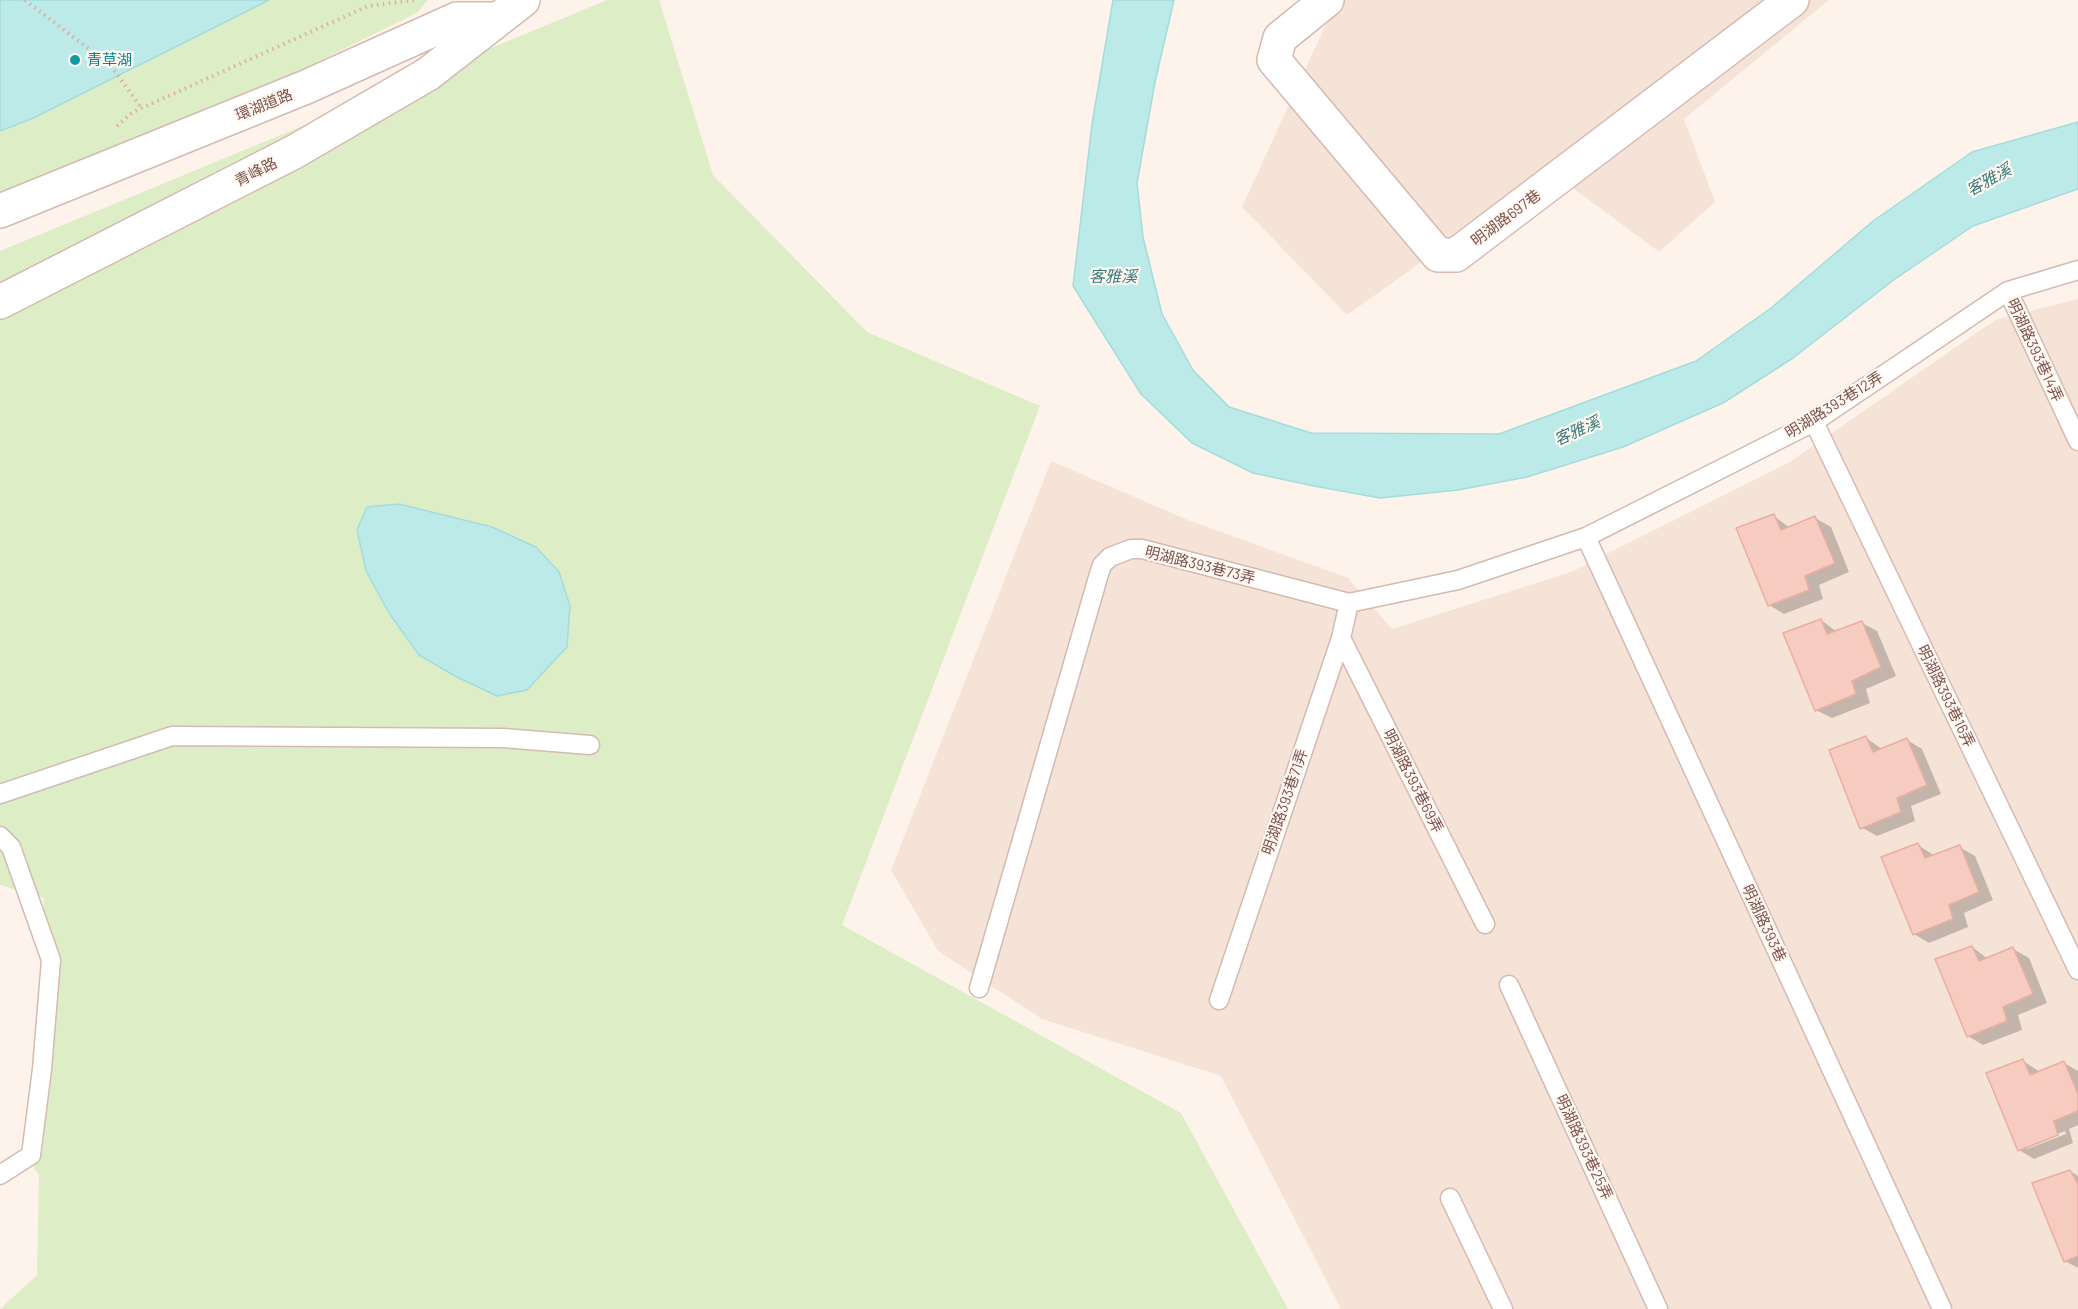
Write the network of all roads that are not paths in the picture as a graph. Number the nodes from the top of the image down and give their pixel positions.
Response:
1 (1327, 0) edge
2 (1792, 0) edge
3 (511, 10) edge
4 (0, 211) edge
5 (2078, 270) edge
6 (2008, 291) junction
7 (0, 302) edge
8 (1814, 422) junction
9 (2078, 441) edge
10 (1586, 537) junction
11 (1349, 603) junction
12 (1341, 638) junction
13 (590, 745) dead end
14 (0, 794) edge
15 (0, 836) edge
16 (1485, 924) dead end
17 (2078, 970) edge
18 (1509, 986) dead end
19 (979, 988) dead end
20 (1219, 1000) dead end
21 (0, 1175) edge
22 (1450, 1198) dead end
23 (1503, 1309) edge
24 (1658, 1309) edge
25 (1942, 1309) edge

1 - 2 street, 明湖路697巷
3 - 4 street, 環湖道路
3 - 7 street, 青峰路
5 - 6 lane, 明湖路393巷12弄
6 - 8 lane, 明湖路393巷12弄
6 - 9 lane, 明湖路393巷14弄
8 - 10 lane, 明湖路393巷12弄
8 - 17 lane, 明湖路393巷16弄
10 - 11 lane, 明湖路393巷73弄
10 - 25 lane, 明湖路393巷
11 - 12 lane, 明湖路393巷71弄
11 - 19 lane, 明湖路393巷73弄
12 - 16 lane, 明湖路393巷69弄
12 - 20 lane, 明湖路393巷71弄
13 - 14 lane
15 - 21 lane
18 - 24 lane, 明湖路393巷25弄
22 - 23 lane

